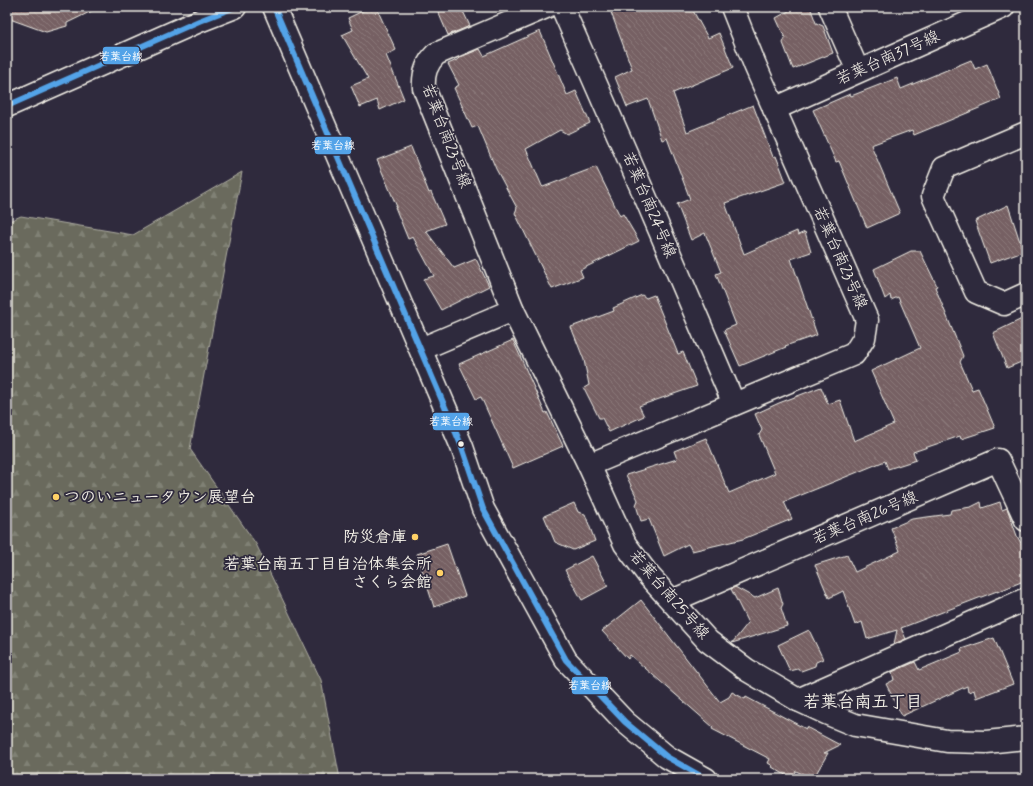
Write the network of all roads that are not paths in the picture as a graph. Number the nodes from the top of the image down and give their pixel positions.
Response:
1 (235, 7) edge
2 (274, 7) edge
3 (546, 7) edge
4 (562, 7) edge
5 (732, 7) edge
6 (830, 7) edge
7 (1003, 7) edge
8 (858, 71) junction
9 (7, 106) edge
10 (774, 109) junction
11 (1026, 133) edge
12 (1026, 294) edge
13 (513, 310) junction
14 (420, 349) junction
15 (734, 404) junction
16 (589, 465) junction
17 (1026, 520) edge
18 (1026, 600) edge
19 (672, 601) junction
20 (798, 700) junction
21 (1026, 738) edge
22 (706, 779) edge

1 - 9 street
2 - 14 street
3 - 13 street, 若葉台南23号線
4 - 15 street, 若葉台南24号線
5 - 10 street, 若葉台南23号線
6 - 8 street
7 - 8 street, 若葉台南37号線
8 - 10 street, 若葉台南37号線
10 - 15 street, 若葉台南23号線
11 - 12 street
13 - 14 street
13 - 16 street, 若葉台南25号線
14 - 22 street
15 - 16 street, 若葉台南23号線
16 - 19 street, 若葉台南25号線
17 - 19 street, 若葉台南26号線
18 - 20 street
19 - 20 street, 若葉台南25号線
20 - 21 street, 若葉台南25号線

